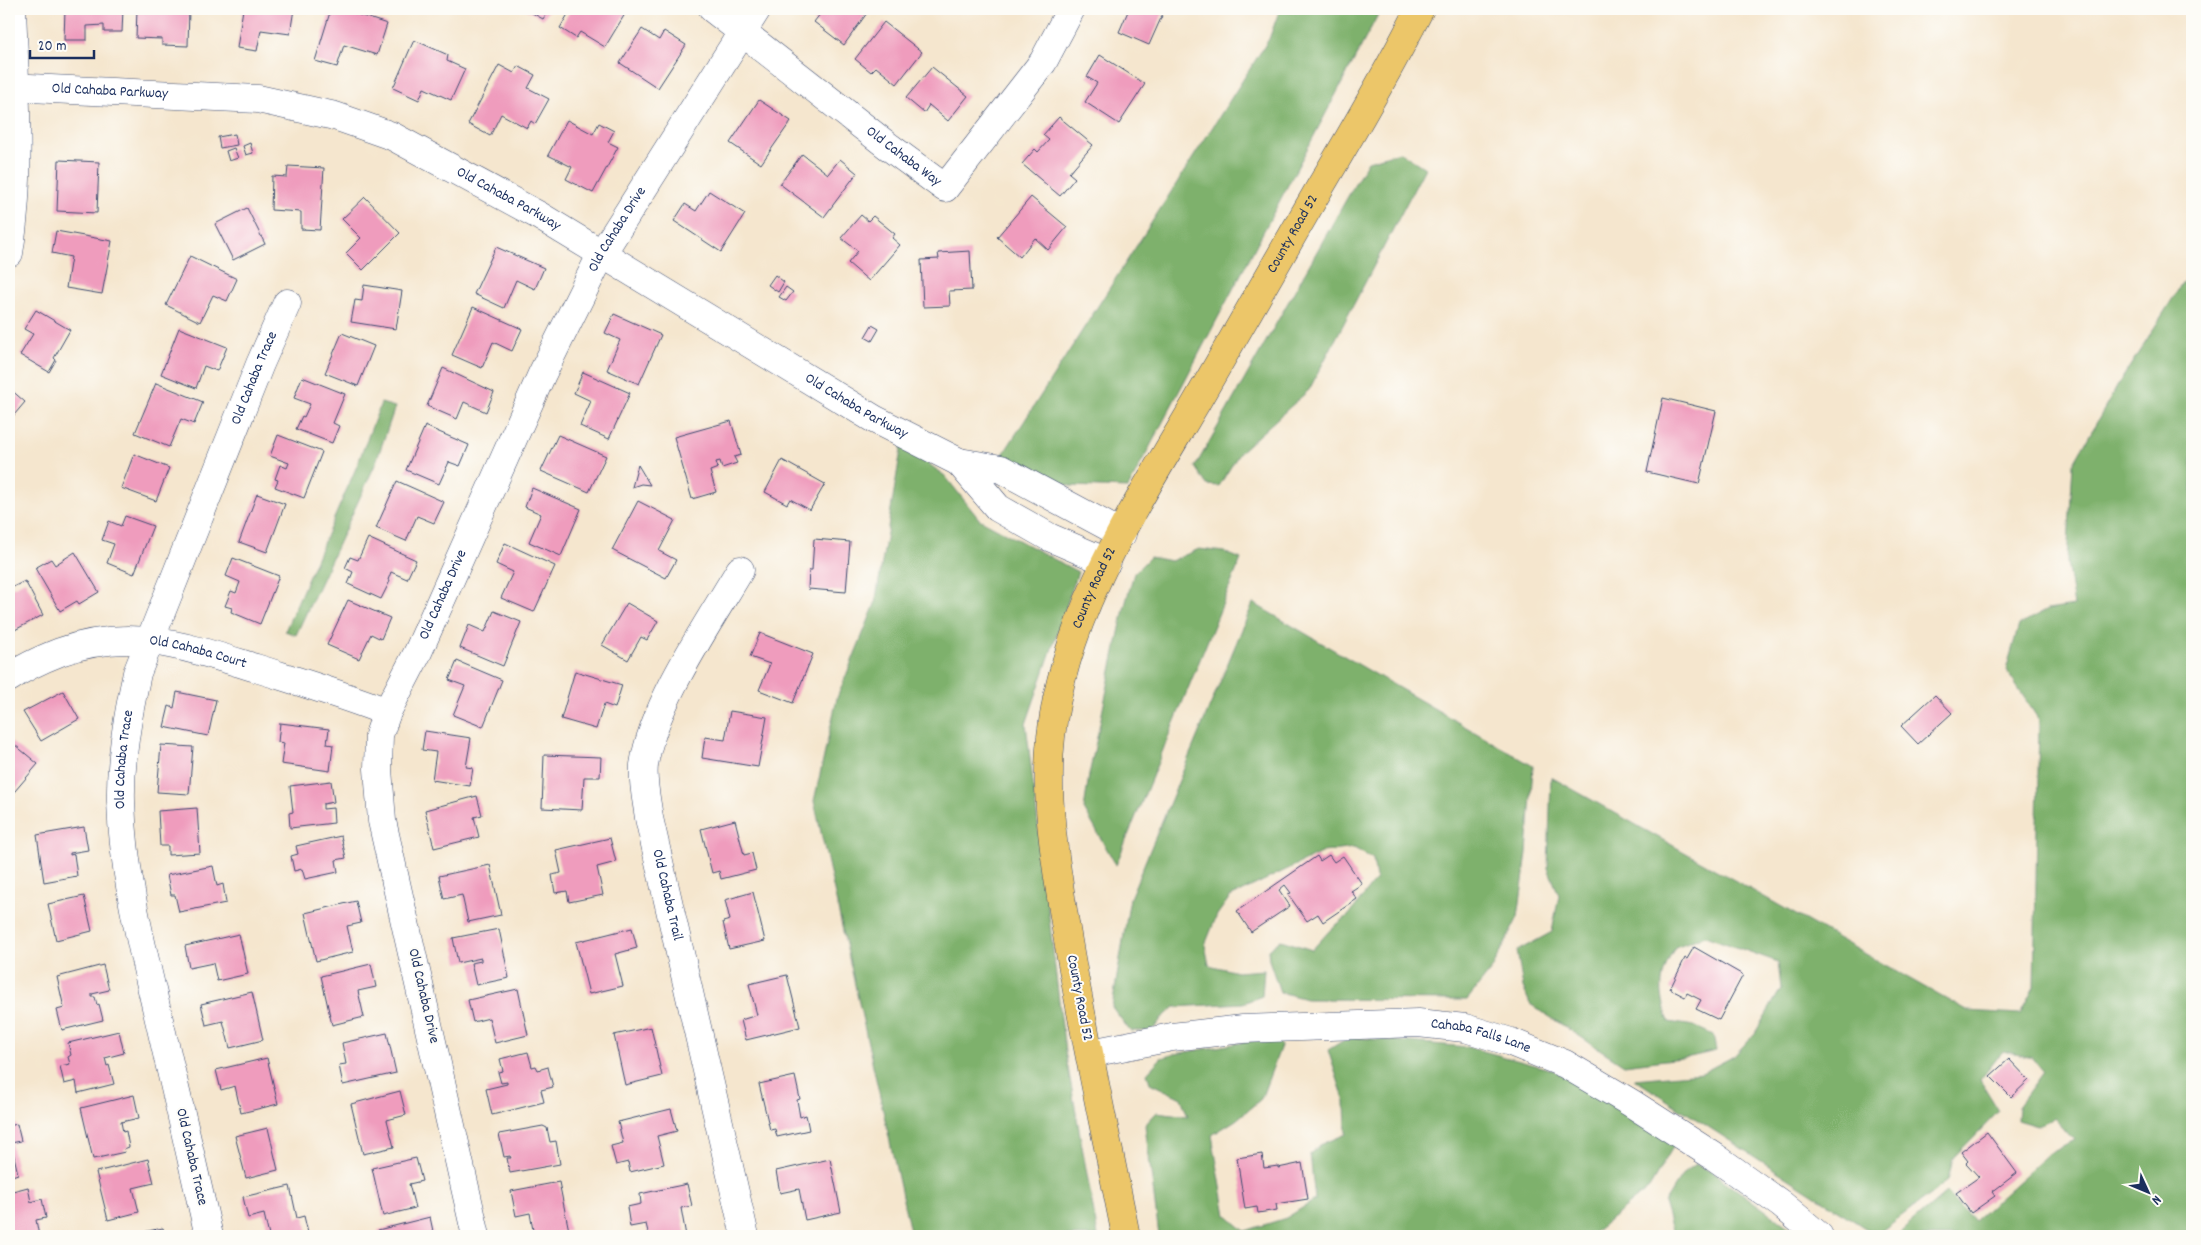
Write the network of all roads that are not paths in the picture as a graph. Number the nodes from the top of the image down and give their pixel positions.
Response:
1 (12, 9) edge
2 (713, 9) edge
3 (758, 9) edge
4 (1070, 9) edge
5 (1420, 9) edge
6 (743, 31) junction
7 (12, 87) edge
8 (9, 253) edge
9 (601, 255) junction
10 (287, 302) dead end
11 (960, 462) junction
12 (1122, 534) junction
13 (1107, 562) junction
14 (740, 570) dead end
15 (149, 642) junction
16 (9, 678) edge
17 (387, 712) junction
18 (1091, 1059) junction
19 (209, 1236) edge
20 (476, 1236) edge
21 (745, 1236) edge
22 (1126, 1236) edge
23 (1819, 1236) edge

1 - 7 street
2 - 6 street, Old Cahaba Way
3 - 6 street, Old Cahaba Drive
4 - 6 street, Old Cahaba Way
5 - 12 main road, County Road 52
6 - 9 street, Old Cahaba Drive
7 - 8 street
7 - 9 street, Old Cahaba Parkway
9 - 11 street, Old Cahaba Parkway
9 - 17 street, Old Cahaba Drive
10 - 15 street, Old Cahaba Trace
11 - 12 street, Old Cahaba Parkway
11 - 13 street, Old Cahaba Parkway
12 - 13 main road, County Road 52
13 - 18 main road, County Road 52
14 - 21 street, Old Cahaba Trail
15 - 16 street, Old Cahaba Court
15 - 17 street, Old Cahaba Court
15 - 19 street, Old Cahaba Trace
17 - 20 street, Old Cahaba Drive
18 - 22 main road, County Road 52
18 - 23 street, Cahaba Falls Lane

